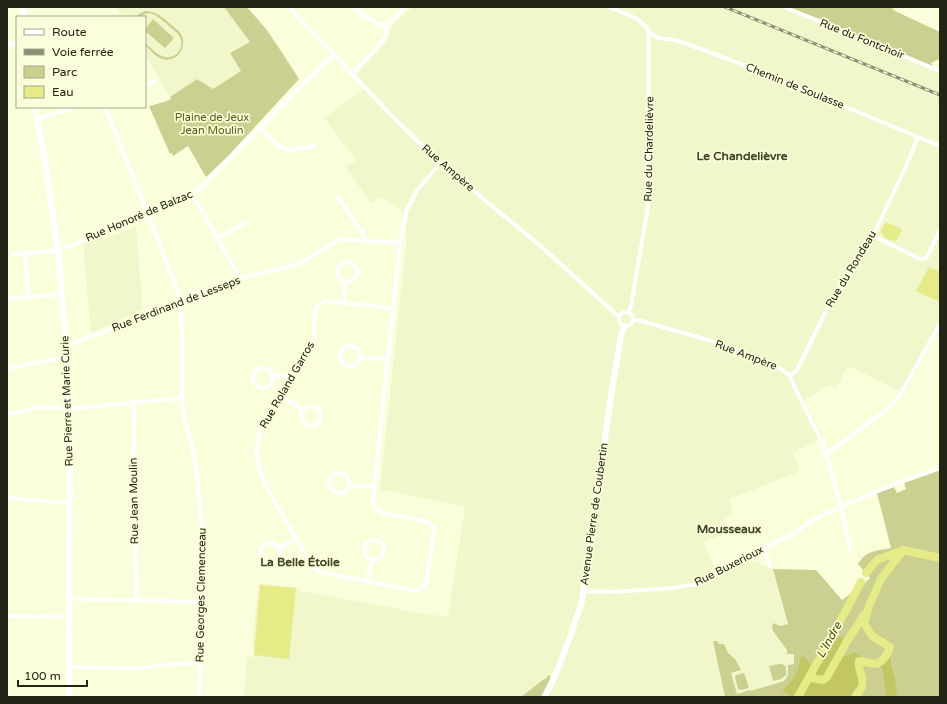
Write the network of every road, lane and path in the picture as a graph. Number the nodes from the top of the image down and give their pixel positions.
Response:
1 (289, 7) edge
2 (355, 7) edge
3 (406, 7) edge
4 (609, 7) edge
5 (784, 7) edge
6 (386, 26) junction
7 (649, 32) junction
8 (333, 54) junction
9 (940, 72) edge
10 (352, 74) junction
11 (155, 81) dead end
12 (146, 85) edge
13 (35, 108) edge
14 (72, 108) edge
15 (106, 108) edge
16 (37, 119) junction
17 (259, 128) junction
18 (918, 137) junction
19 (314, 146) dead end
20 (940, 146) edge
21 (441, 163) junction
22 (193, 195) junction
23 (337, 196) dead end
24 (148, 214) junction
25 (244, 222) dead end
26 (940, 230) edge
27 (872, 236) junction
28 (218, 238) junction
29 (364, 241) junction
30 (400, 243) junction
31 (58, 250) junction
32 (25, 253) junction
33 (14, 254) dead end
34 (240, 278) junction
35 (345, 282) junction
36 (62, 294) junction
37 (28, 297) junction
38 (7, 299) edge
39 (181, 300) junction
40 (344, 303) junction
41 (393, 308) junction
42 (628, 312) junction
43 (619, 316) junction
44 (633, 320) junction
45 (940, 324) edge
46 (624, 326) junction
47 (66, 345) junction
48 (67, 357) junction
49 (360, 358) junction
50 (388, 359) junction
51 (7, 368) edge
52 (273, 376) junction
53 (790, 376) junction
54 (292, 377) junction
55 (280, 395) junction
56 (182, 398) junction
57 (134, 402) junction
58 (70, 407) junction
59 (303, 410) junction
60 (7, 413) edge
61 (826, 454) junction
62 (940, 468) edge
63 (349, 485) junction
64 (374, 487) junction
65 (7, 498) edge
66 (70, 502) junction
67 (841, 507) junction
68 (296, 539) junction
69 (279, 548) junction
70 (764, 548) junction
71 (850, 549) dead end
72 (372, 560) junction
73 (770, 566) dead end
74 (367, 582) junction
75 (583, 591) junction
76 (69, 598) junction
77 (137, 600) junction
78 (203, 602) junction
79 (7, 616) edge
80 (69, 617) junction
81 (201, 662) junction
82 (69, 666) junction
83 (69, 697) edge
84 (199, 697) edge
85 (544, 697) edge

1 - 8 street, Rue Ampère
2 - 6 street
3 - 6 street
4 - 7 street
5 - 9 street, Rue du Fontchoir
6 - 10 street
7 - 18 street, Chemin de Soulasse
7 - 42 street, Rue du Chardelièvre
8 - 10 street, Rue Ampère
8 - 17 street, Rue Honoré de Balzac
10 - 21 street, Rue Ampère
11 - 12 street
13 - 16 street, Rue Pierre et Marie Curie
14 - 16 street
15 - 24 street, Rue Georges Clemenceau
16 - 31 street, Rue Pierre et Marie Curie
17 - 19 street
17 - 22 street, Rue Honoré de Balzac
18 - 20 street, Chemin de Soulasse
18 - 27 street, Rue du Rondeau
21 - 30 street, Rue Roland Garros
21 - 43 street, Rue Ampère
22 - 24 street, Rue Honoré de Balzac
22 - 28 street
23 - 29 street
24 - 31 street, Rue Honoré de Balzac
24 - 39 street, Rue Georges Clemenceau
25 - 28 street
26 - 27 street
27 - 53 street, Rue du Rondeau
28 - 34 street
29 - 30 street, Rue Ferdinand de Lesseps
29 - 34 street, Rue Ferdinand de Lesseps
30 - 41 street, Rue Roland Garros
31 - 32 street, Rue Honoré de Balzac
31 - 36 street, Rue Pierre et Marie Curie
32 - 33 street, Rue Honoré de Balzac
32 - 37 street
34 - 39 street, Rue Ferdinand de Lesseps
35 - 35 street
35 - 40 street
36 - 37 street
36 - 47 street, Rue Pierre et Marie Curie
37 - 38 street
39 - 47 street, Rue Ferdinand de Lesseps
39 - 56 street, Rue Georges Clemenceau
40 - 41 street, Rue Roland Garros
40 - 54 street, Rue Roland Garros
41 - 50 street, Rue Roland Garros
42 - 43 street
42 - 44 street
43 - 46 street
44 - 46 street
44 - 53 street, Rue Ampère
45 - 61 street
46 - 75 street, Avenue Pierre de Coubertin
47 - 48 street, Rue Pierre et Marie Curie
48 - 51 street
48 - 58 street, Rue Pierre et Marie Curie
49 - 49 street
49 - 50 street
50 - 64 street, Rue Roland Garros
52 - 52 street
52 - 54 street
53 - 61 street, Rue Ampère
54 - 55 street, Rue Roland Garros
55 - 59 street
55 - 68 street, Rue Roland Garros
56 - 57 street
56 - 78 street, Rue Georges Clemenceau
57 - 58 street
57 - 77 street, Rue Jean Moulin
58 - 60 street
58 - 66 street, Rue Pierre et Marie Curie
59 - 59 street
61 - 67 street, Rue Ampère
62 - 67 street
63 - 63 street
63 - 64 street
64 - 74 street, Rue Roland Garros
65 - 66 street
66 - 76 street, Rue Pierre et Marie Curie
67 - 70 street, Rue Buxerioux
67 - 71 street, Rue Ampère
68 - 69 street
68 - 74 street, Rue Roland Garros
69 - 69 street
70 - 73 street
70 - 75 street, Rue Buxerioux
72 - 72 street
72 - 74 street
75 - 85 street, Avenue Pierre de Coubertin
76 - 77 street
76 - 80 street, Rue Pierre et Marie Curie
77 - 78 street
78 - 81 street, Rue Georges Clemenceau
79 - 80 street
80 - 82 street, Rue Pierre et Marie Curie
81 - 82 street
81 - 84 street, Rue Georges Clemenceau
82 - 83 street, Rue Pierre et Marie Curie

